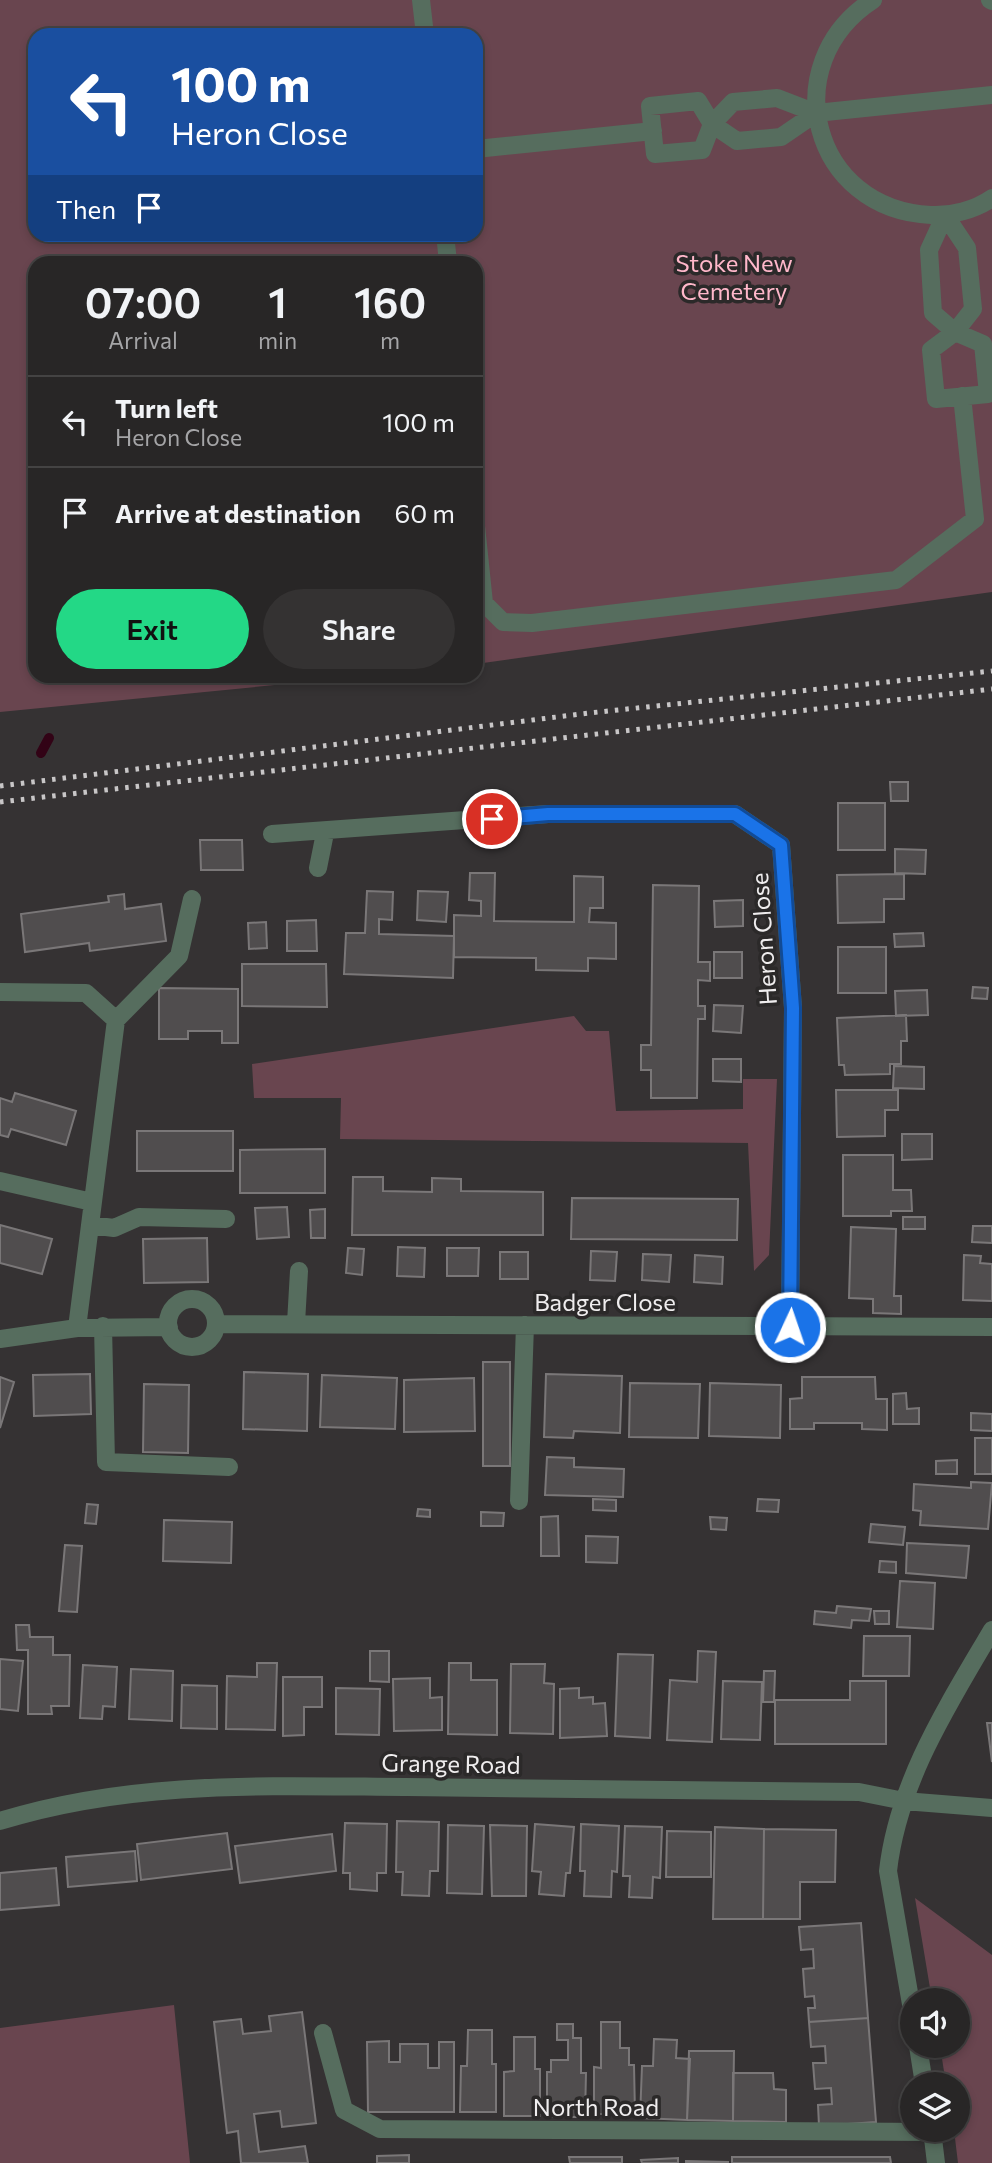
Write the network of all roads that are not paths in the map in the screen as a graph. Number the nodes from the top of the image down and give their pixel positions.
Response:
1 (422, 0) edge
2 (873, 0) edge
3 (424, 28) edge
4 (992, 95) edge
5 (816, 113) junction
6 (712, 124) junction
7 (653, 131) junction
8 (483, 148) edge
9 (992, 198) edge
10 (945, 215) junction
11 (955, 331) junction
12 (962, 396) junction
13 (483, 586) edge
14 (325, 833) junction
15 (272, 834) dead end
16 (318, 868) dead end
17 (192, 900) dead end
18 (0, 992) edge
19 (116, 1020) junction
20 (0, 1181) edge
21 (93, 1202) junction
22 (226, 1219) dead end
23 (90, 1225) junction
24 (299, 1270) dead end
25 (296, 1323) junction
26 (217, 1324) junction
27 (525, 1325) junction
28 (103, 1326) junction
29 (169, 1327) junction
30 (790, 1327) junction
31 (992, 1327) edge
32 (76, 1328) junction
33 (0, 1339) edge
34 (229, 1467) dead end
35 (519, 1501) dead end
36 (992, 1630) edge
37 (904, 1801) junction
38 (992, 1808) edge
39 (0, 1821) edge
40 (908, 1988) edge
41 (323, 2033) dead end
42 (900, 2131) edge
43 (933, 2142) edge
44 (936, 2163) edge

1 - 3 street
2 - 5 street
4 - 5 street
5 - 6 street
5 - 6 street
5 - 10 street
6 - 7 street
6 - 7 street
7 - 8 street
9 - 10 street
10 - 11 street
10 - 11 street
11 - 12 street
11 - 12 street
12 - 13 street
14 - 15 street, Heron Close
14 - 16 street
14 - 30 street, Heron Close
17 - 19 street
18 - 19 street
19 - 21 street
20 - 21 street
21 - 23 street
22 - 23 street
23 - 32 street
24 - 25 street
25 - 26 street, Badger Close
25 - 27 street, Badger Close
26 - 29 street
26 - 29 street
27 - 30 street, Badger Close
27 - 35 street
28 - 29 street
28 - 32 street
28 - 34 street
30 - 31 street, Badger Close
32 - 33 street
36 - 37 street
37 - 38 street, Grange Road
37 - 39 street, Grange Road
37 - 40 street
41 - 42 street, North Road
43 - 44 street

